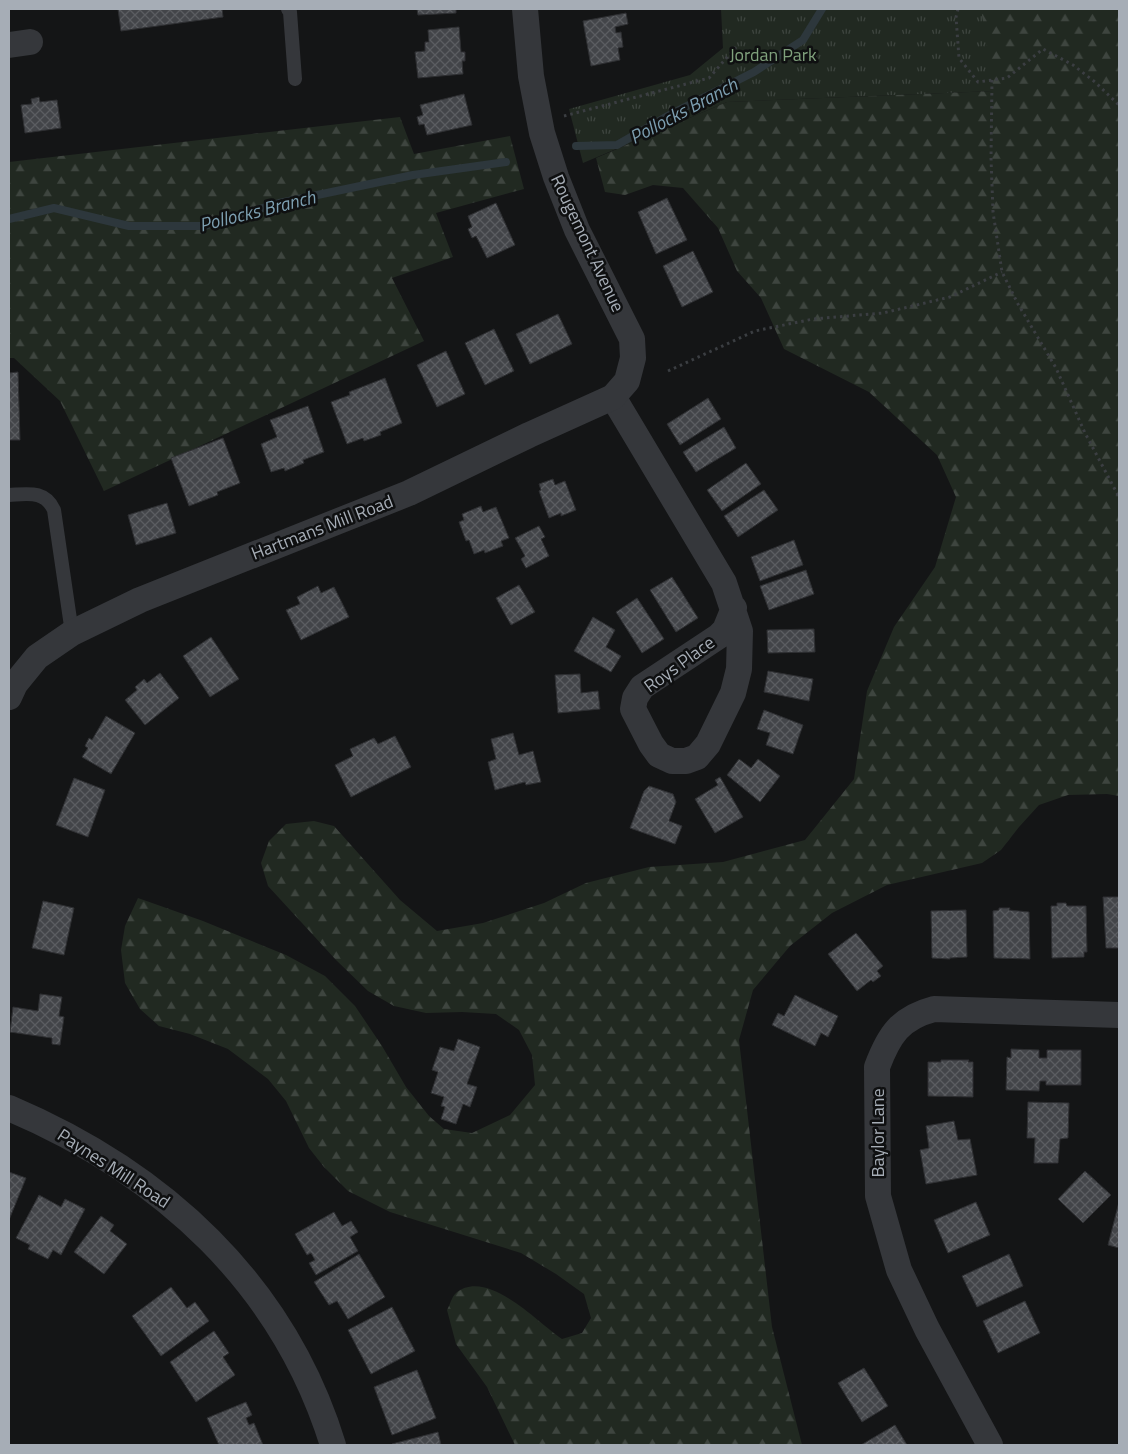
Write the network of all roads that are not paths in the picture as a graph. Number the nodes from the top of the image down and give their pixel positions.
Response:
1 (288, 9) edge
2 (525, 9) edge
3 (295, 80) dead end
4 (633, 358) joint
5 (613, 397) junction
6 (9, 495) edge
7 (734, 608) junction
8 (72, 633) junction
9 (9, 697) edge
10 (1119, 1015) edge
11 (9, 1108) edge
12 (333, 1445) edge
13 (990, 1445) edge

1 - 3 lane
2 - 4 street, Rougemont Avenue
4 - 5 street, Hartmans Mill Road
5 - 7 street, Roys Place
5 - 8 street, Hartmans Mill Road
6 - 8 lane
7 - 7 street, Roys Place
8 - 9 street, Hartmans Mill Road
10 - 13 street, Baylor Lane
11 - 12 street, Paynes Mill Road

